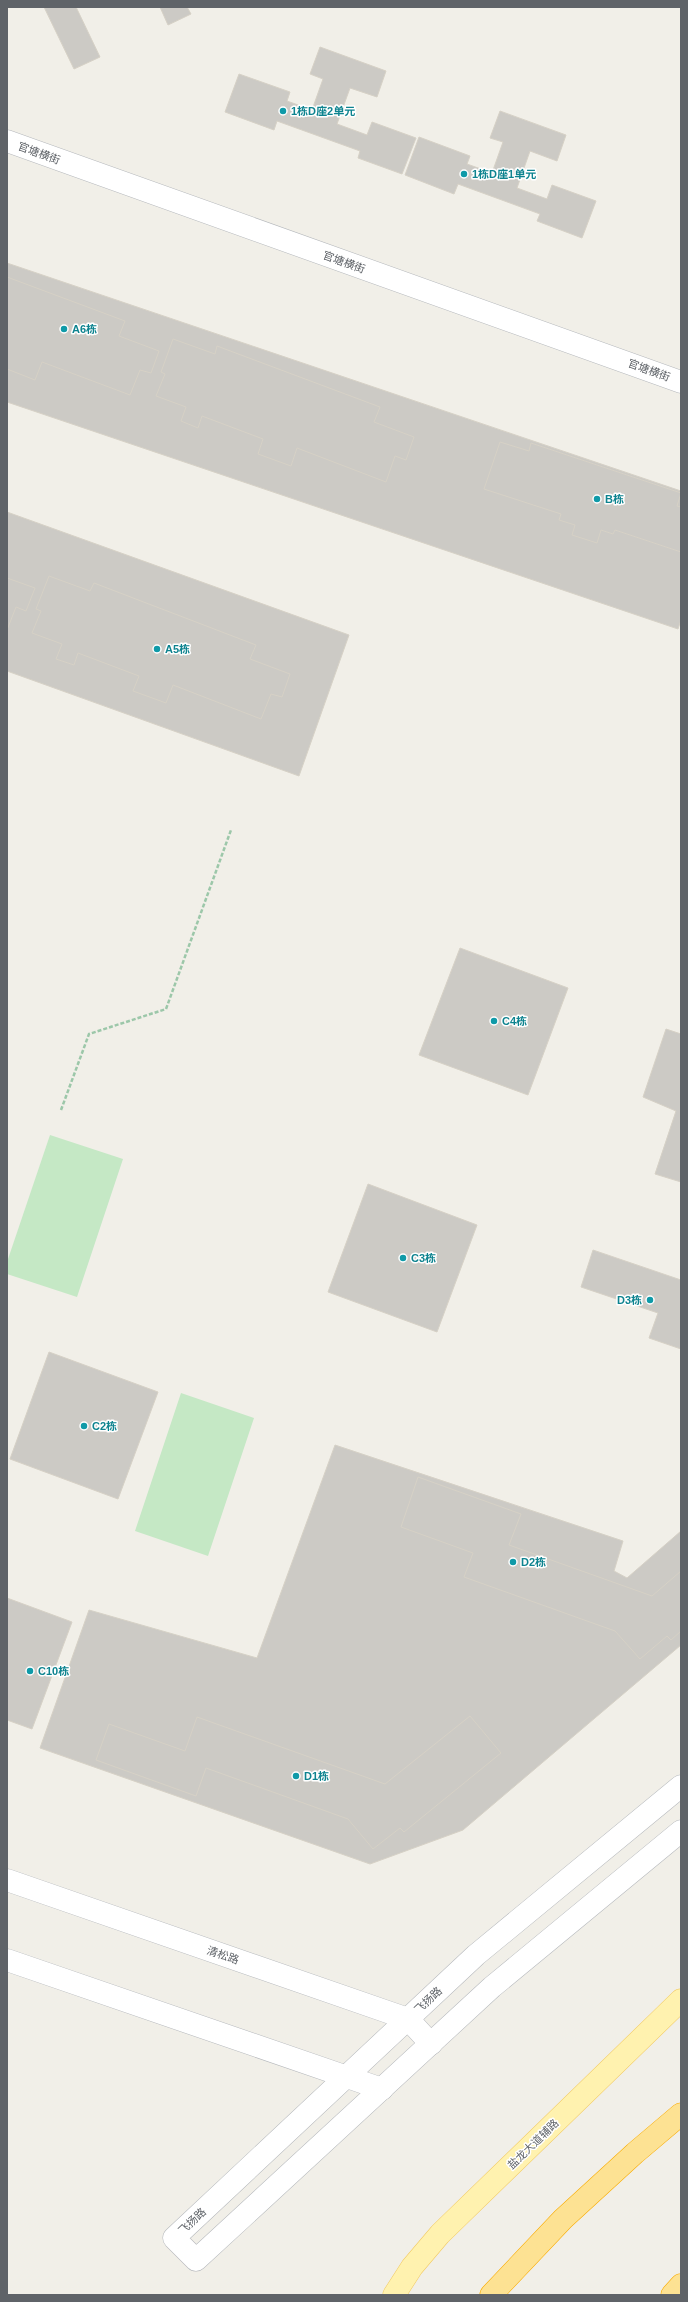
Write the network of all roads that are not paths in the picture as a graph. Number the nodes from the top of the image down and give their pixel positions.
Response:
1 (7, 141) edge
2 (681, 382) edge
3 (681, 1786) edge
4 (681, 1831) edge
5 (7, 1880) edge
6 (7, 1960) edge
7 (681, 2000) edge
8 (408, 2019) junction
9 (430, 2044) junction
10 (346, 2076) junction
11 (382, 2089) junction
12 (681, 2114) edge
13 (681, 2286) edge
14 (394, 2295) edge
15 (491, 2295) edge
16 (672, 2295) edge

1 - 2 street, 官塘横街
3 - 8 street, 飞扬路
4 - 9 street, 飞扬路
5 - 8 street, 清松路
6 - 10 street
7 - 14 main road, 盐龙大道辅路
8 - 9 street, 清松路
8 - 10 street, 飞扬路
9 - 11 street, 飞扬路
10 - 11 street
10 - 11 street, 飞扬路
12 - 15 highway
13 - 16 highway

